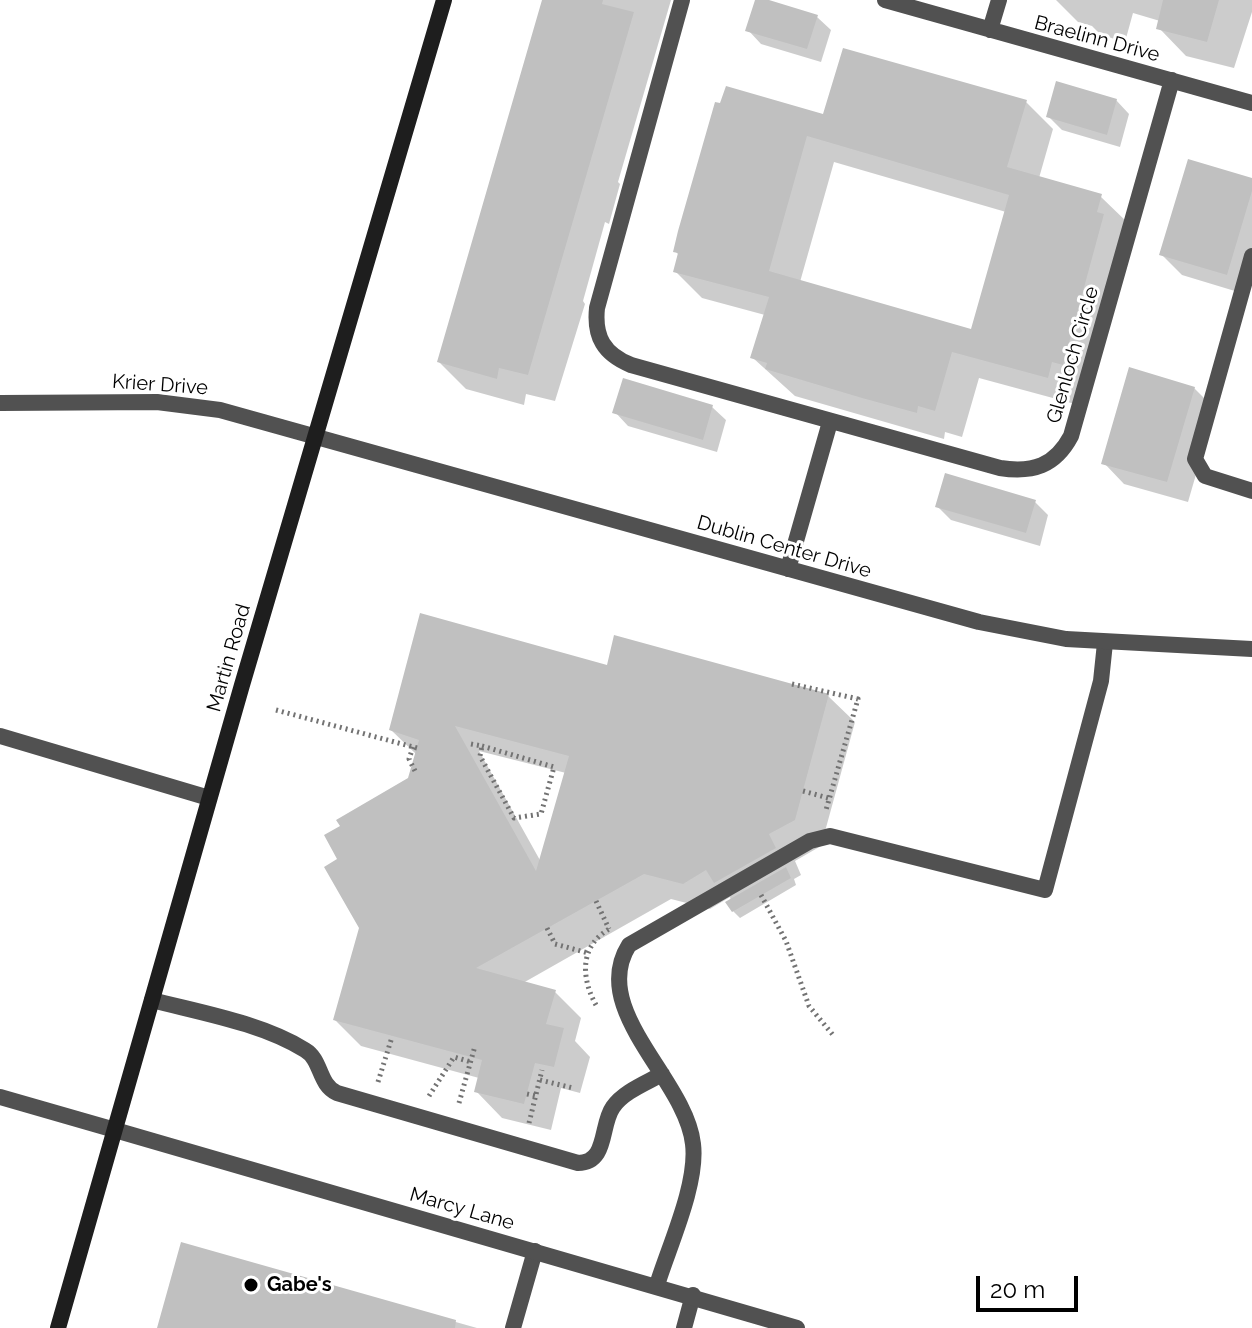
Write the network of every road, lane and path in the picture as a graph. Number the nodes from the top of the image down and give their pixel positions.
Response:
1 (444, 0) edge
2 (682, 0) edge
3 (885, 0) edge
4 (999, 0) edge
5 (990, 30) junction
6 (1172, 80) junction
7 (1252, 103) edge
8 (1252, 256) edge
9 (0, 403) edge
10 (830, 422) junction
11 (314, 436) junction
12 (1252, 491) edge
13 (788, 569) junction
14 (1105, 643) junction
15 (1252, 649) edge
16 (276, 710) dead end
17 (0, 736) edge
18 (471, 744) dead end
19 (482, 746) junction
20 (415, 771) dead end
21 (549, 783) junction
22 (560, 785) dead end
23 (803, 791) dead end
24 (209, 798) junction
25 (832, 799) dead end
26 (750, 874) junction
27 (596, 901) dead end
28 (547, 928) dead end
29 (609, 929) dead end
30 (588, 953) dead end
31 (152, 1000) junction
32 (833, 1035) dead end
33 (392, 1037) dead end
34 (475, 1046) dead end
35 (471, 1062) junction
36 (542, 1070) dead end
37 (662, 1074) junction
38 (540, 1080) junction
39 (573, 1088) dead end
40 (527, 1094) dead end
41 (536, 1096) junction
42 (0, 1097) edge
43 (372, 1103) junction
44 (416, 1116) junction
45 (453, 1127) junction
46 (115, 1130) junction
47 (523, 1147) junction
48 (535, 1251) junction
49 (657, 1285) junction
50 (693, 1295) junction
51 (58, 1328) edge
52 (513, 1328) edge
53 (684, 1328) edge
54 (797, 1328) edge

1 - 11 street, Martin Road
2 - 10 street, Glenloch Circle
3 - 5 street, Braelinn Drive
4 - 5 street
5 - 6 street, Braelinn Drive
6 - 7 street, Braelinn Drive
6 - 10 street, Glenloch Circle
8 - 12 street
9 - 11 street, Krier Drive
10 - 13 street
11 - 13 street, Dublin Center Drive
11 - 24 street, Martin Road
13 - 14 street, Dublin Center Drive
14 - 15 street, Dublin Center Drive
14 - 26 street
16 - 20 path
17 - 24 street
18 - 19 path
19 - 21 path
19 - 21 path
21 - 22 path
23 - 25 path
24 - 31 street, Martin Road
26 - 32 path
26 - 37 street
27 - 29 path
28 - 30 path
31 - 43 street
31 - 46 street, Martin Road
33 - 43 path
34 - 35 path
35 - 44 path
35 - 45 path
36 - 38 path
37 - 47 street
37 - 49 street
38 - 39 path
38 - 41 path
40 - 41 path
41 - 47 path
42 - 46 street, Marcy Lane
43 - 44 street
44 - 45 street
45 - 47 street
46 - 48 street, Marcy Lane
46 - 51 street, Martin Road
48 - 49 street, Marcy Lane
48 - 52 street
49 - 50 street, Marcy Lane
50 - 53 street
50 - 54 street, Marcy Lane

